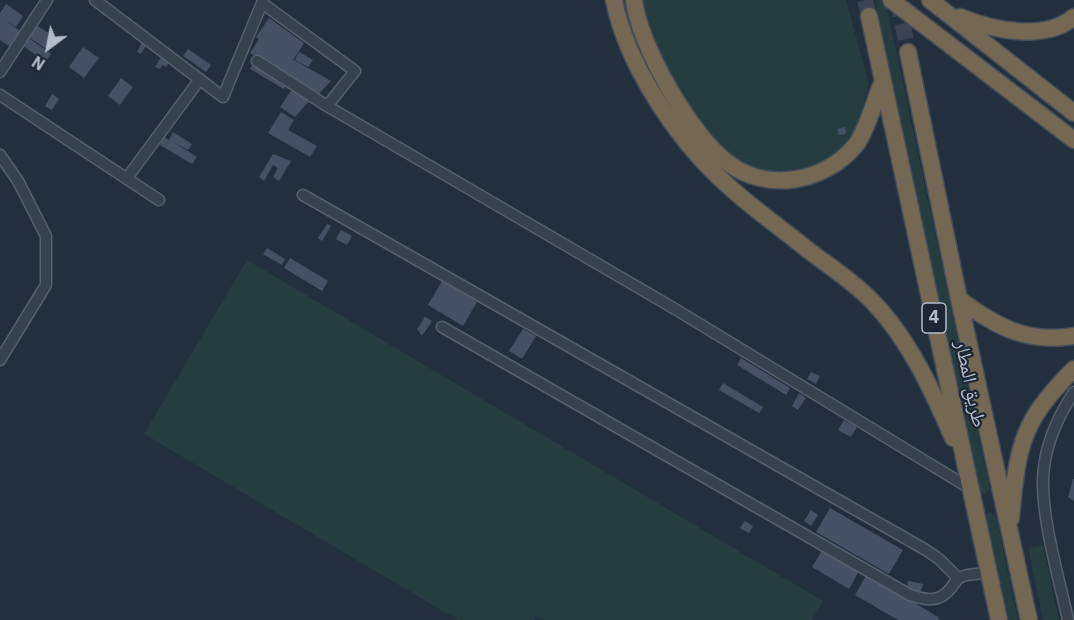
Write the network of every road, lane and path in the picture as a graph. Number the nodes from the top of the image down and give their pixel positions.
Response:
1 (47, 0) edge
2 (95, 0) edge
3 (614, 0) edge
4 (634, 0) edge
5 (891, 0) edge
6 (930, 0) edge
7 (946, 12) junction
8 (869, 16) tunnel mouth
9 (1074, 17) edge
10 (908, 52) tunnel mouth
11 (257, 62) dead end
12 (0, 72) edge
13 (200, 79) junction
14 (882, 83) junction
15 (0, 95) edge
16 (327, 106) junction
17 (1074, 113) edge
18 (1074, 140) edge
19 (0, 155) edge
20 (127, 178) junction
21 (303, 195) dead end
22 (159, 200) dead end
23 (959, 299) junction
24 (442, 327) dead end
25 (1074, 336) edge
26 (0, 360) edge
27 (1074, 369) edge
28 (1074, 392) edge
29 (968, 471) junction
30 (972, 490) junction
31 (1002, 501) junction
32 (976, 507) junction
33 (1010, 531) junction
34 (989, 573) junction
35 (958, 578) junction
36 (999, 620) edge
37 (1029, 620) edge
38 (1068, 620) edge

1 - 12 street
2 - 13 street
3 - 29 highway
4 - 14 highway
5 - 18 highway
6 - 7 highway
7 - 9 highway
7 - 17 highway
8 - 14 highway, طريق المطار / 4
10 - 23 highway, طريق المطار / 4
11 - 16 street
13 - 16 street
13 - 20 street
14 - 29 highway, طريق المطار / 4
15 - 20 street
16 - 30 street
19 - 26 street
20 - 22 street
21 - 35 street
23 - 25 highway
23 - 31 highway, طريق المطار / 4
24 - 35 street
27 - 33 highway
28 - 38 street
29 - 30 highway, طريق المطار / 4
30 - 32 highway, طريق المطار / 4
31 - 32 highway
31 - 33 highway, طريق المطار / 4
32 - 34 highway, طريق المطار / 4
33 - 37 highway, طريق المطار / 4
34 - 35 street
34 - 36 highway, طريق المطار / 4

